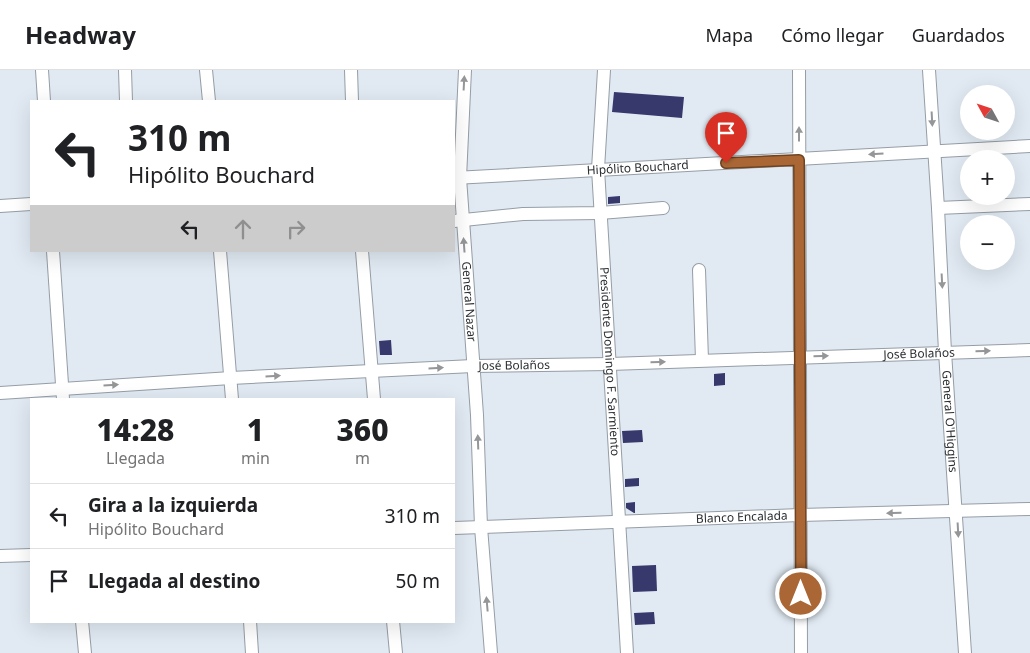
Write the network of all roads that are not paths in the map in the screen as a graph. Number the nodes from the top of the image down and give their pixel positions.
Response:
1 (42, 70) edge
2 (125, 70) edge
3 (206, 70) edge
4 (351, 70) edge
5 (465, 70) edge
6 (604, 70) edge
7 (798, 70) edge
8 (930, 70) edge
9 (44, 100) edge
10 (126, 100) edge
11 (209, 100) edge
12 (352, 100) edge
13 (1030, 146) edge
14 (934, 150) junction
15 (799, 160) junction
16 (598, 170) junction
17 (457, 178) edge
18 (30, 204) edge
19 (1030, 204) edge
20 (0, 206) edge
21 (662, 208) dead end
22 (938, 208) junction
23 (600, 213) junction
24 (458, 220) edge
25 (53, 252) edge
26 (220, 252) edge
27 (362, 252) edge
28 (699, 270) dead end
29 (1030, 350) edge
30 (945, 352) junction
31 (800, 356) junction
32 (702, 360) junction
33 (610, 364) junction
34 (473, 366) junction
35 (372, 370) junction
36 (230, 378) junction
37 (0, 393) edge
38 (63, 393) edge
39 (232, 398) edge
40 (374, 398) edge
41 (1030, 509) edge
42 (957, 511) junction
43 (800, 515) junction
44 (619, 521) junction
45 (481, 527) junction
46 (455, 528) edge
47 (30, 555) edge
48 (0, 556) edge
49 (82, 623) edge
50 (250, 623) edge
51 (393, 623) edge
52 (85, 653) edge
53 (252, 653) edge
54 (396, 653) edge
55 (491, 653) edge
56 (627, 653) edge
57 (801, 653) edge
58 (965, 653) edge

1 - 9 street
2 - 10 street
3 - 11 street
4 - 12 street
17 -> 5 street, General Nazar
6 - 16 street, Presidente Domingo F. Sarmiento
15 -> 7 street
8 -> 14 street, General O'Higgins
13 - 14 street, Hipólito Bouchard
14 -> 15 street, Hipólito Bouchard
14 - 22 street, General O'Higgins
15 - 16 street, Hipólito Bouchard
15 - 31 street
16 - 17 street, Hipólito Bouchard
16 - 23 street, Presidente Domingo F. Sarmiento
17 - 24 street, General Nazar
18 - 20 street
19 - 22 street
21 - 23 street
22 -> 30 street, General O'Higgins
23 - 24 street
23 - 33 street, Presidente Domingo F. Sarmiento
34 -> 24 street, General Nazar
25 - 38 street
26 - 36 street
27 - 35 street
28 - 32 street
30 -> 29 street, José Bolaños
31 -> 30 street, José Bolaños
30 - 42 street, General O'Higgins
31 - 32 street, José Bolaños
31 - 43 street
33 -> 32 street, José Bolaños
33 - 34 street, José Bolaños
33 - 44 street, Presidente Domingo F. Sarmiento
35 -> 34 street, José Bolaños
45 -> 34 street, General Nazar
36 -> 35 street, José Bolaños
35 - 40 street
38 -> 36 street, José Bolaños
36 - 39 street
37 - 38 street, José Bolaños
41 - 42 street, Blanco Encalada
42 -> 43 street, Blanco Encalada
42 -> 58 street, General O'Higgins
43 - 44 street, Blanco Encalada
43 - 57 street
44 - 45 street, Blanco Encalada
44 - 56 street, Presidente Domingo F. Sarmiento
45 - 46 street, Blanco Encalada
55 -> 45 street, General Nazar
47 - 48 street
49 - 52 street
50 - 53 street
51 - 54 street

